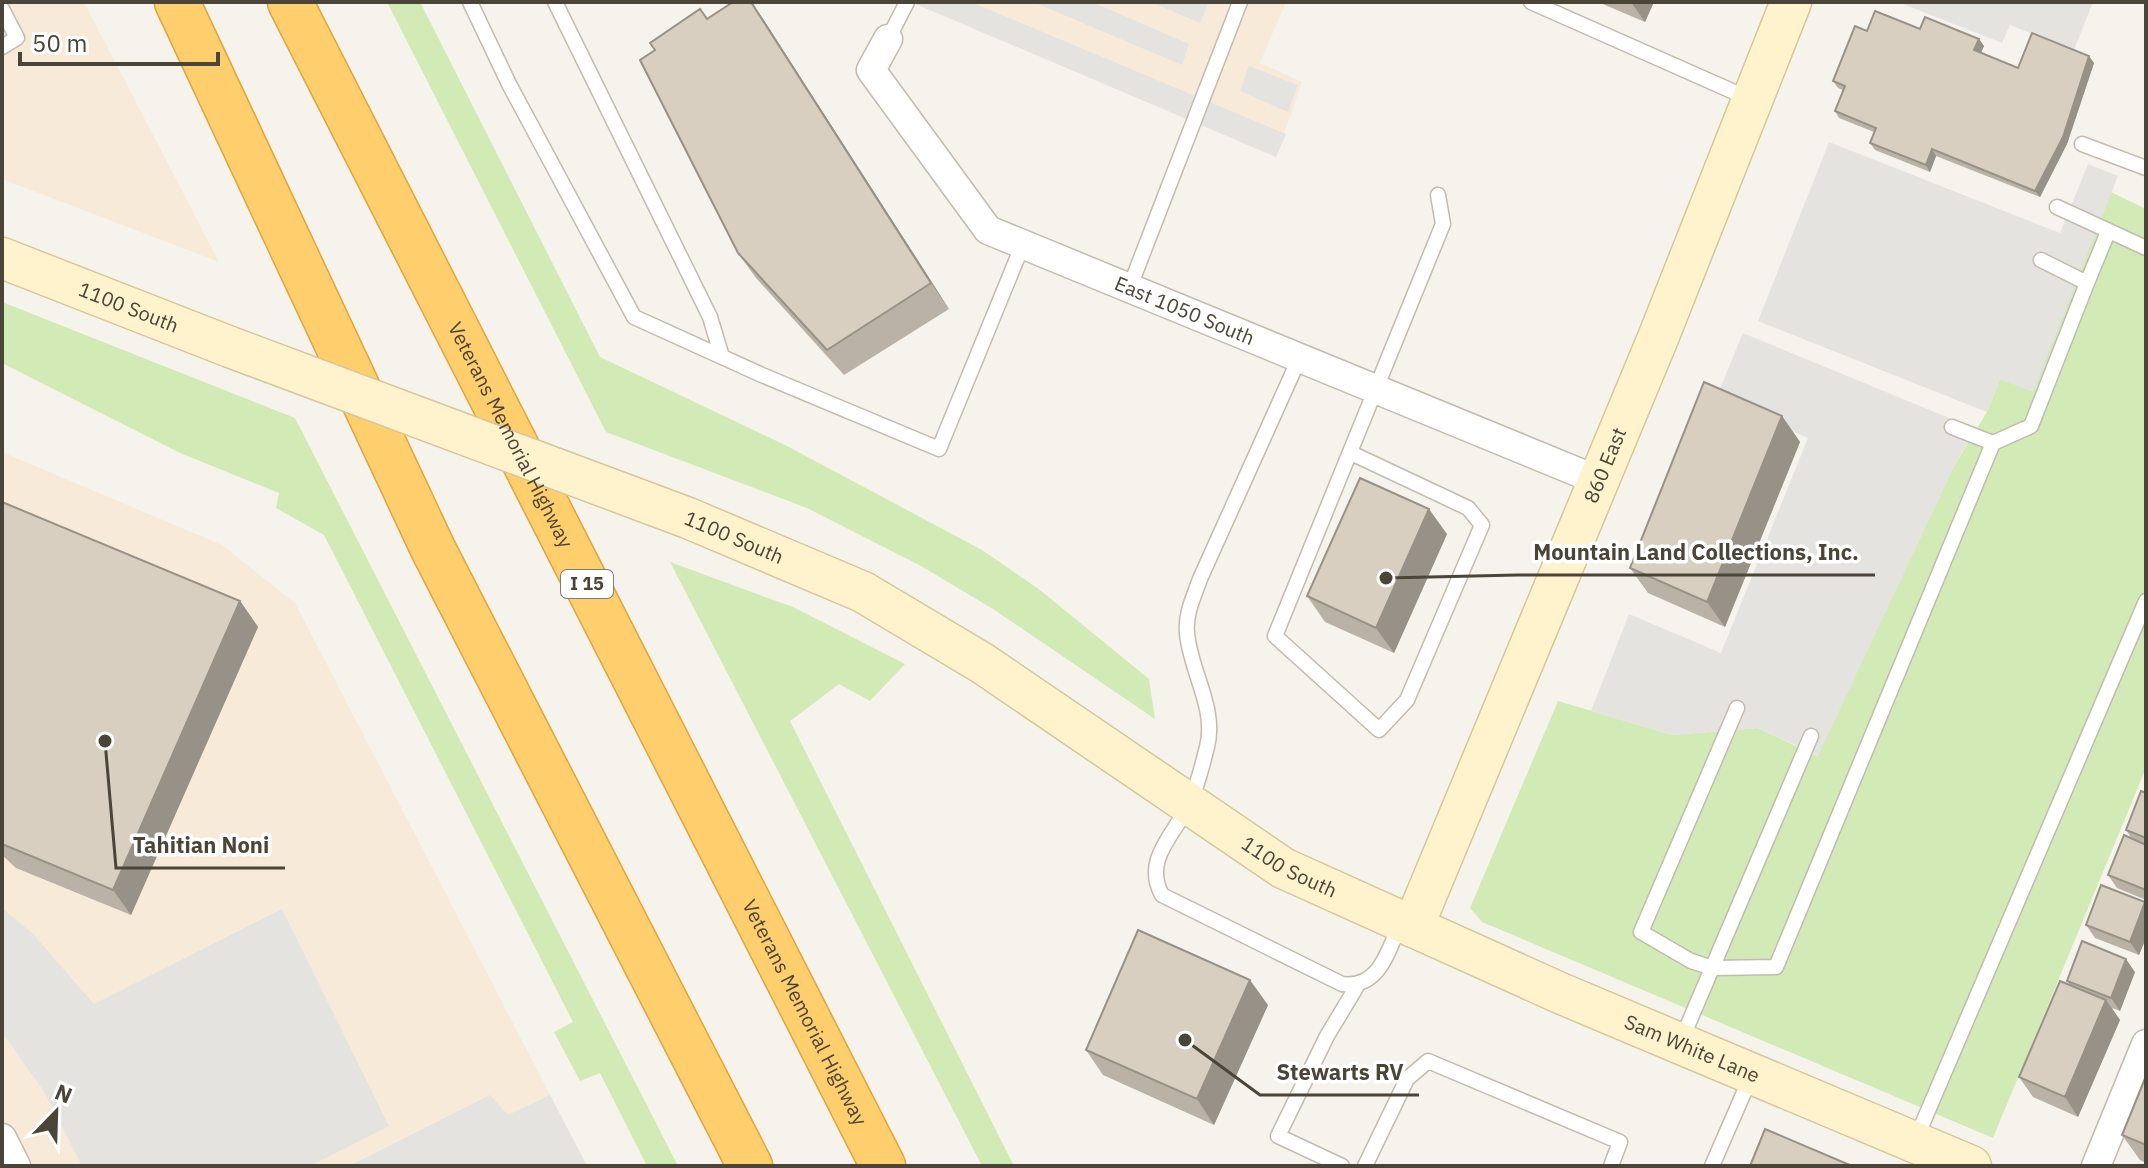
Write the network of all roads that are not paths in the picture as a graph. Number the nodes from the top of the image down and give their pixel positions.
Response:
1 (177, 2) edge
2 (290, 2) edge
3 (470, 2) edge
4 (555, 2) edge
5 (907, 2) edge
6 (1240, 2) edge
7 (1531, 2) edge
8 (1791, 2) edge
9 (2, 9) edge
10 (888, 39) joint
11 (2, 47) edge
12 (1752, 100) junction
13 (2082, 144) dead end
14 (2146, 168) edge
15 (1438, 195) dead end
16 (2057, 207) dead end
17 (2108, 232) junction
18 (1023, 244) junction
19 (2146, 248) edge
20 (2, 258) edge
21 (2041, 260) dead end
22 (2087, 283) junction
23 (1129, 289) junction
24 (722, 357) junction
25 (1299, 359) junction
26 (1376, 391) junction
27 (1952, 427) dead end
28 (1993, 443) junction
29 (1351, 453) junction
30 (1597, 480) junction
31 (2146, 601) edge
32 (1737, 708) dead end
33 (1811, 736) dead end
34 (1190, 805) junction
35 (1407, 924) junction
36 (1713, 968) junction
37 (1357, 986) junction
38 (1680, 1043) junction
39 (2146, 1044) edge
40 (1752, 1074) junction
41 (2, 1138) edge
42 (1915, 1142) junction
43 (16, 1166) edge
44 (750, 1166) edge
45 (883, 1166) edge
46 (1342, 1166) edge
47 (1365, 1166) edge
48 (1611, 1166) edge
49 (1712, 1166) edge
50 (1971, 1166) edge
51 (2096, 1166) edge

1 - 44 highway
2 - 45 highway, Veterans Memorial Highway / I 15
3 - 24 lane
4 - 24 lane
5 - 10 lane
6 - 23 lane
7 - 12 lane
8 - 12 street, 860 East
9 - 11 lane
10 - 18 street, East 1050 South
12 - 30 street, 860 East
13 - 14 lane
15 - 26 lane
16 - 17 lane
17 - 19 lane
17 - 22 lane
18 - 23 street, East 1050 South
18 - 24 lane
20 - 34 street, 1100 South, bridge
21 - 22 lane
22 - 28 lane
23 - 25 street, East 1050 South
25 - 26 street, East 1050 South
25 - 34 lane
26 - 29 lane
26 - 30 street, East 1050 South
27 - 28 lane
28 - 36 lane
29 - 29 lane
30 - 35 street, 860 East
31 - 42 lane
32 - 36 lane
33 - 36 lane
34 - 35 street, 1100 South
34 - 37 lane
35 - 37 lane
35 - 38 street, Sam White Lane
36 - 38 lane
37 - 46 lane
38 - 40 street, Sam White Lane
39 - 51 street
40 - 42 street, Sam White Lane
40 - 49 lane
41 - 43 street
42 - 50 street, Sam White Lane
47 - 48 lane

